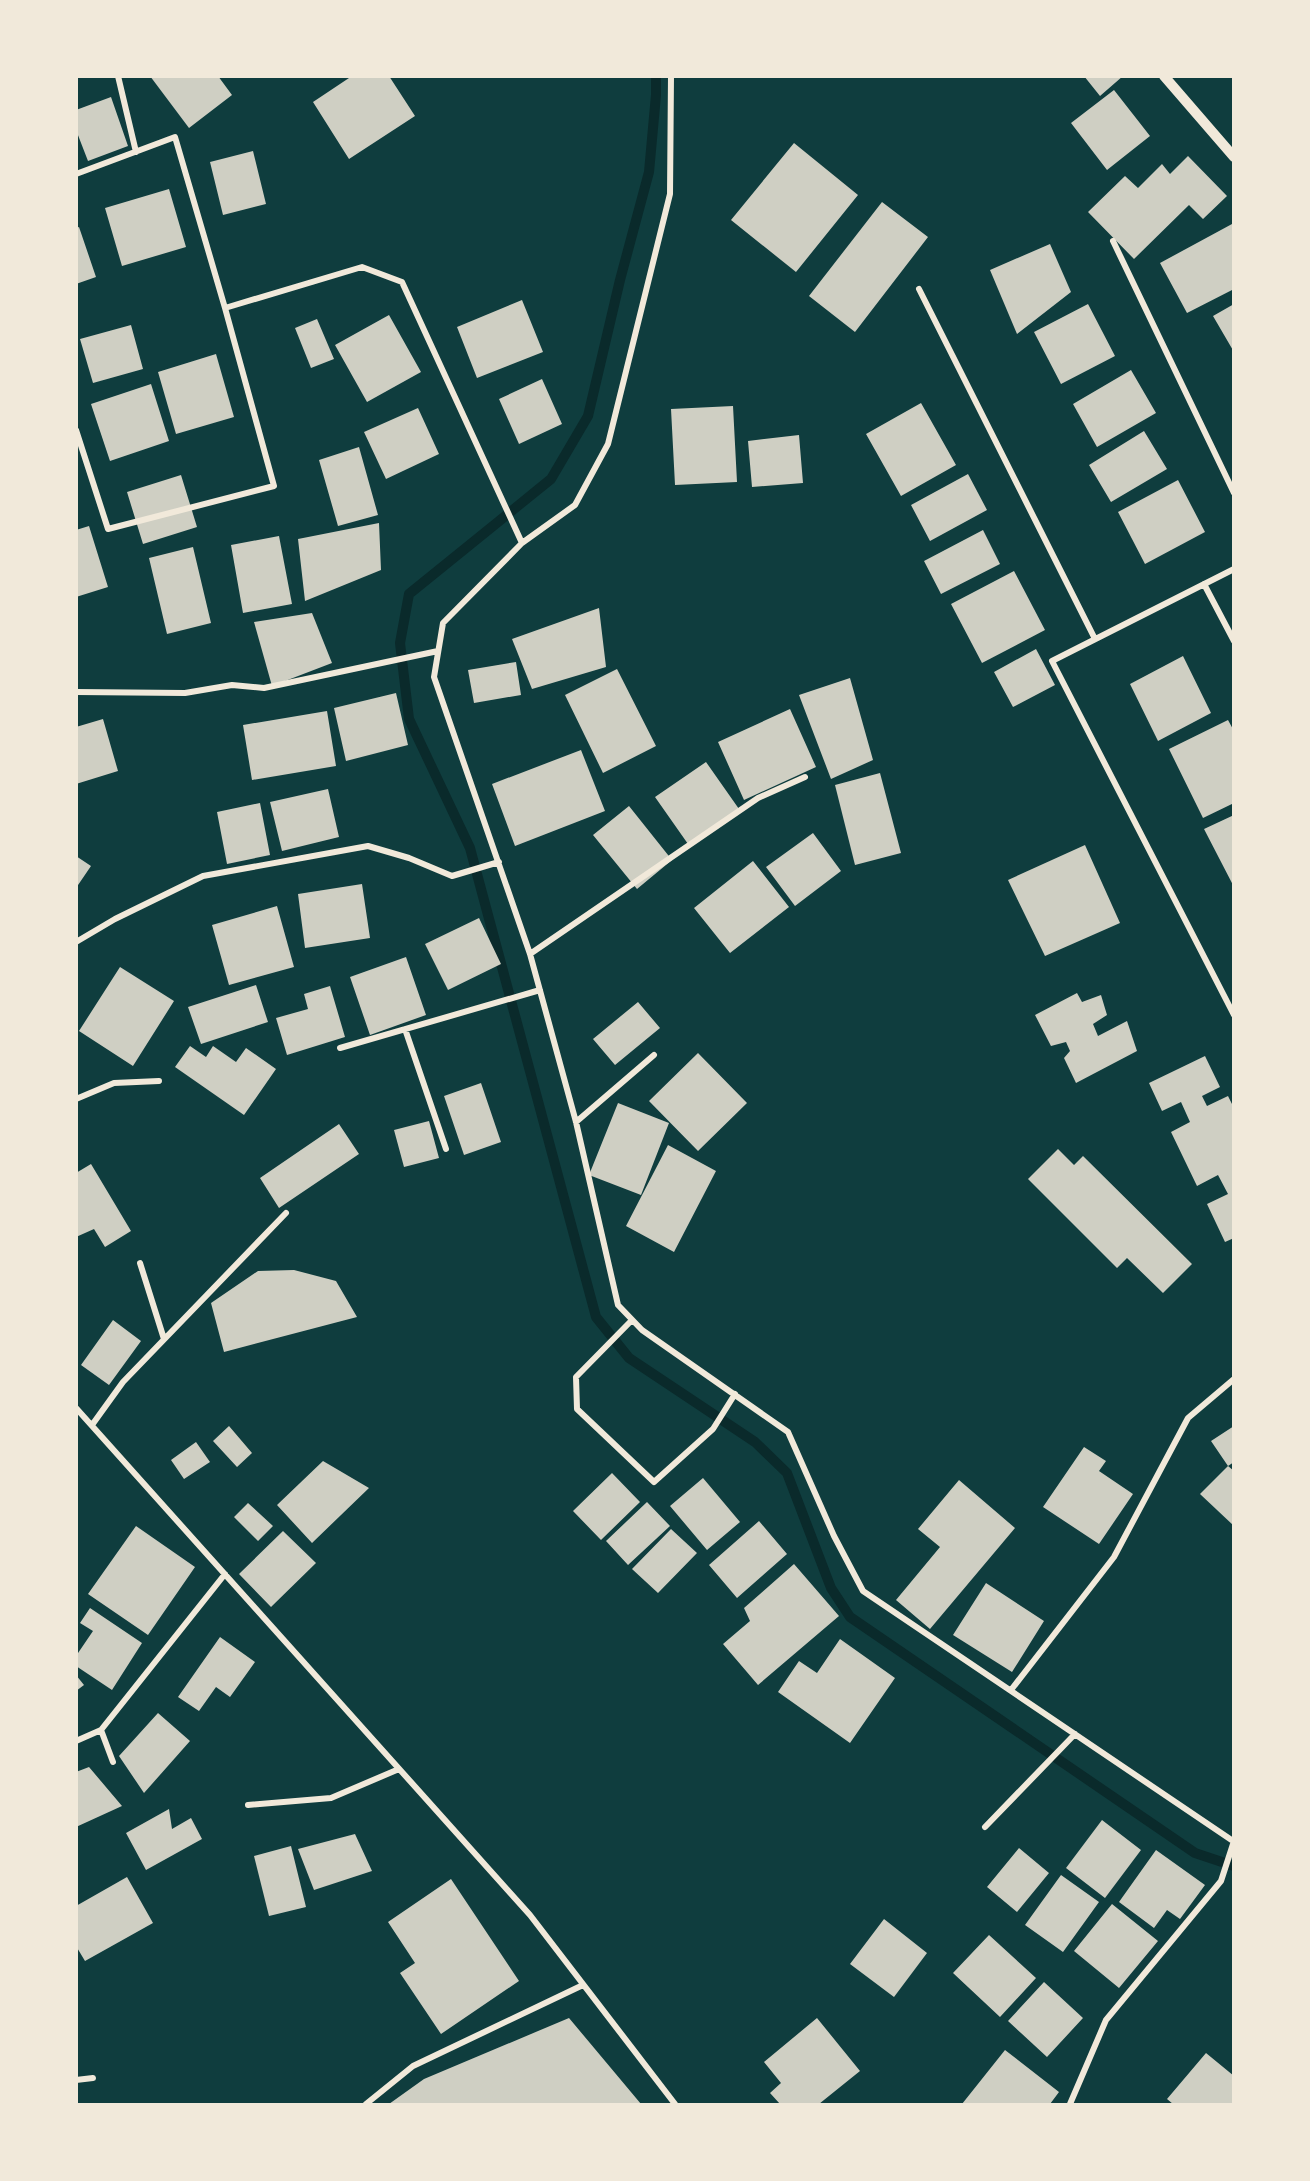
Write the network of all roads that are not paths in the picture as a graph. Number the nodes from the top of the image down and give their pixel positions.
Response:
1 (118, 76) edge
2 (671, 76) edge
3 (1164, 76) edge
4 (135, 152) junction
5 (1233, 157) edge
6 (76, 174) edge
7 (1113, 241) dead end
8 (919, 289) dead end
9 (225, 308) junction
10 (76, 430) edge
11 (1233, 493) edge
12 (522, 543) junction
13 (1233, 569) edge
14 (1204, 584) junction
15 (1095, 639) junction
16 (1233, 641) edge
17 (438, 651) junction
18 (76, 692) edge
19 (805, 777) dead end
20 (497, 863) junction
21 (76, 942) edge
22 (530, 954) junction
23 (537, 991) junction
24 (1233, 1015) edge
25 (405, 1029) junction
26 (340, 1048) dead end
27 (654, 1055) dead end
28 (159, 1081) dead end
29 (76, 1099) edge
30 (576, 1122) junction
31 (446, 1149) dead end
32 (286, 1213) dead end
33 (140, 1263) dead end
34 (631, 1321) junction
35 (164, 1339) junction
36 (1233, 1379) edge
37 (733, 1397) junction
38 (76, 1408) edge
39 (92, 1425) junction
40 (225, 1574) junction
41 (1011, 1690) junction
42 (101, 1730) junction
43 (1075, 1734) junction
44 (76, 1741) edge
45 (113, 1762) dead end
46 (399, 1769) junction
47 (248, 1805) dead end
48 (984, 1827) dead end
49 (1233, 1841) edge
50 (583, 1984) junction
51 (93, 2078) dead end
52 (76, 2080) edge
53 (366, 2104) edge
54 (675, 2104) edge
55 (1070, 2104) edge

1 - 4 street
2 - 12 street
3 - 5 street
4 - 6 street
4 - 9 street
7 - 11 street
8 - 15 street
9 - 10 street
9 - 12 street
12 - 17 street
13 - 14 street
14 - 15 street
14 - 16 street
15 - 24 street
17 - 18 street
17 - 20 street
19 - 22 street
20 - 21 street
20 - 22 street
22 - 23 street
23 - 25 street
23 - 30 street
25 - 26 street
25 - 31 street
27 - 30 street
28 - 29 street
30 - 34 street
32 - 35 street
33 - 35 street
34 - 37 street
34 - 37 street
35 - 39 street
36 - 41 street
37 - 41 street
38 - 39 street
39 - 40 street
40 - 42 street
40 - 46 street
41 - 43 street
42 - 44 street
42 - 45 street
43 - 48 street
43 - 49 street
46 - 47 street
46 - 50 street
49 - 55 street
50 - 53 street
50 - 54 street
51 - 52 street

